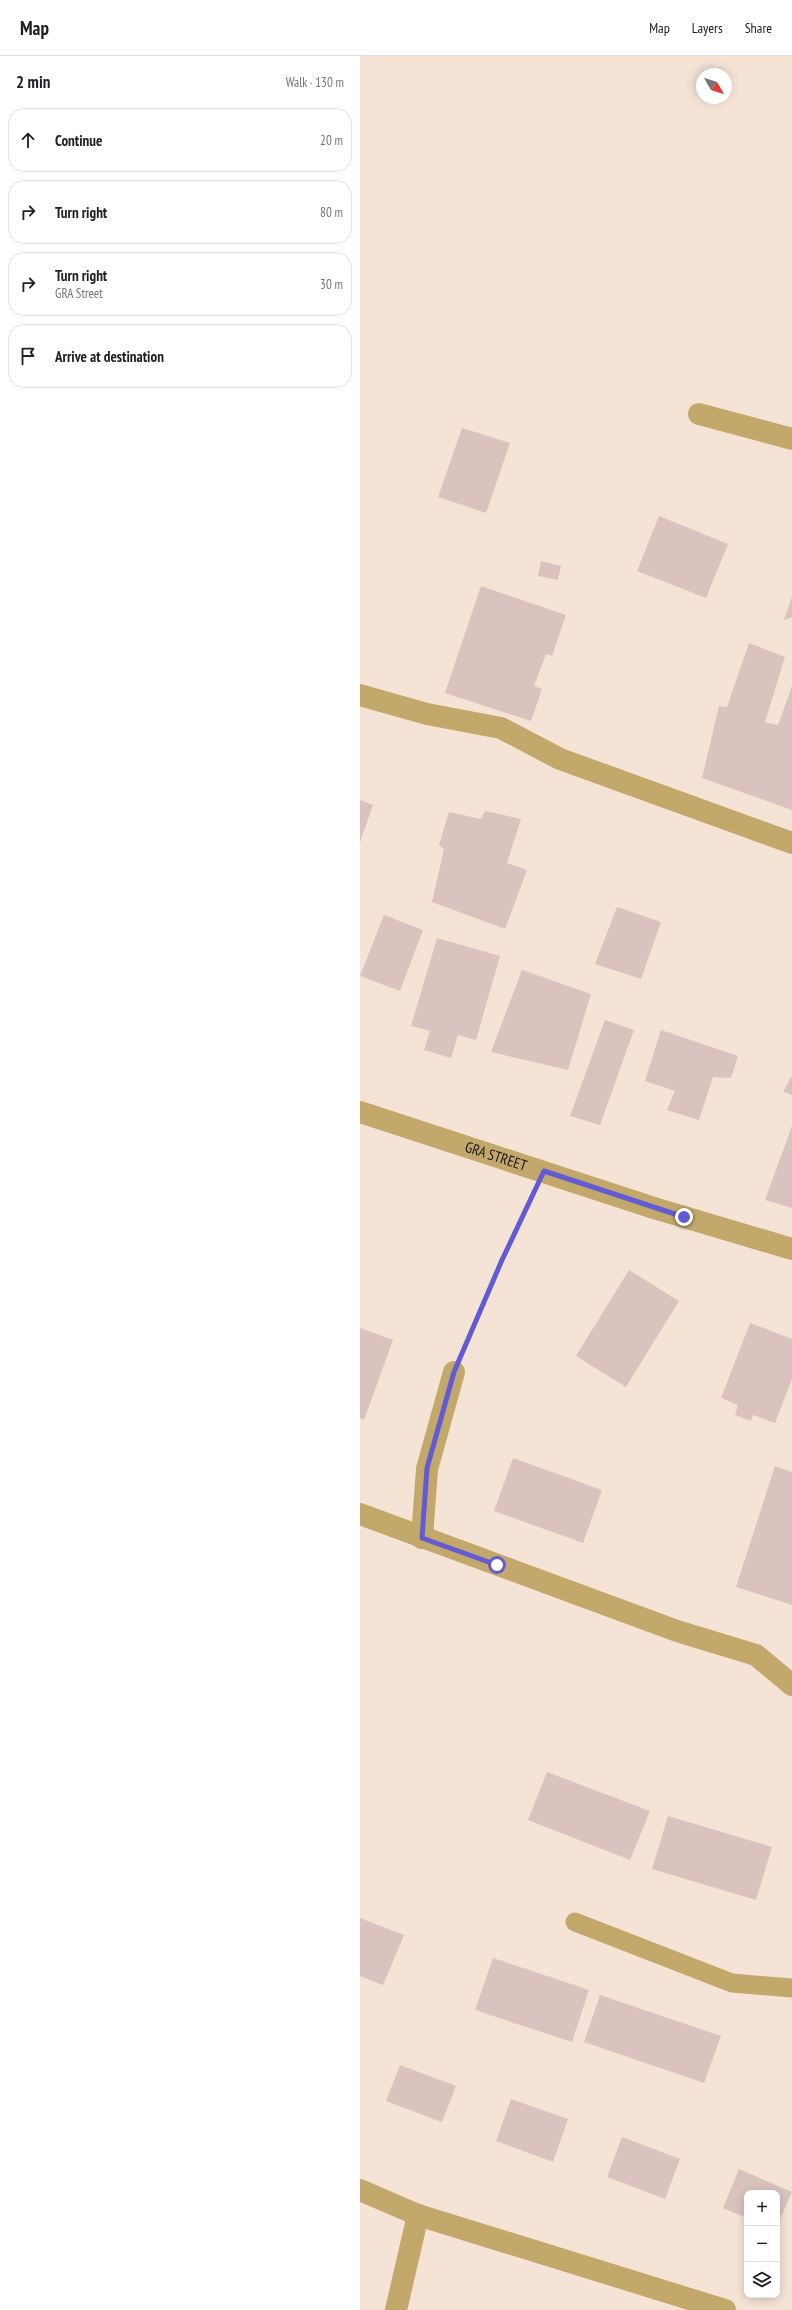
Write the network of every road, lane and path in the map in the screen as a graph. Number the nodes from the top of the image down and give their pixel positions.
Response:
1 (699, 414) dead end
2 (792, 439) edge
3 (360, 695) edge
4 (792, 843) edge
5 (360, 1112) edge
6 (544, 1171) junction
7 (792, 1249) edge
8 (454, 1372) joint
9 (360, 1514) edge
10 (422, 1538) junction
11 (792, 1685) edge
12 (575, 1922) dead end
13 (792, 1988) edge
14 (360, 2190) edge
15 (418, 2214) junction
16 (716, 2309) edge
17 (396, 2310) edge

1 - 2 street
3 - 4 street
5 - 6 street, GRA STREET
6 - 7 street, GRA STREET
6 - 8 path
8 - 10 street
9 - 10 street
10 - 11 street
12 - 13 lane
14 - 15 street
15 - 16 street
15 - 17 street

